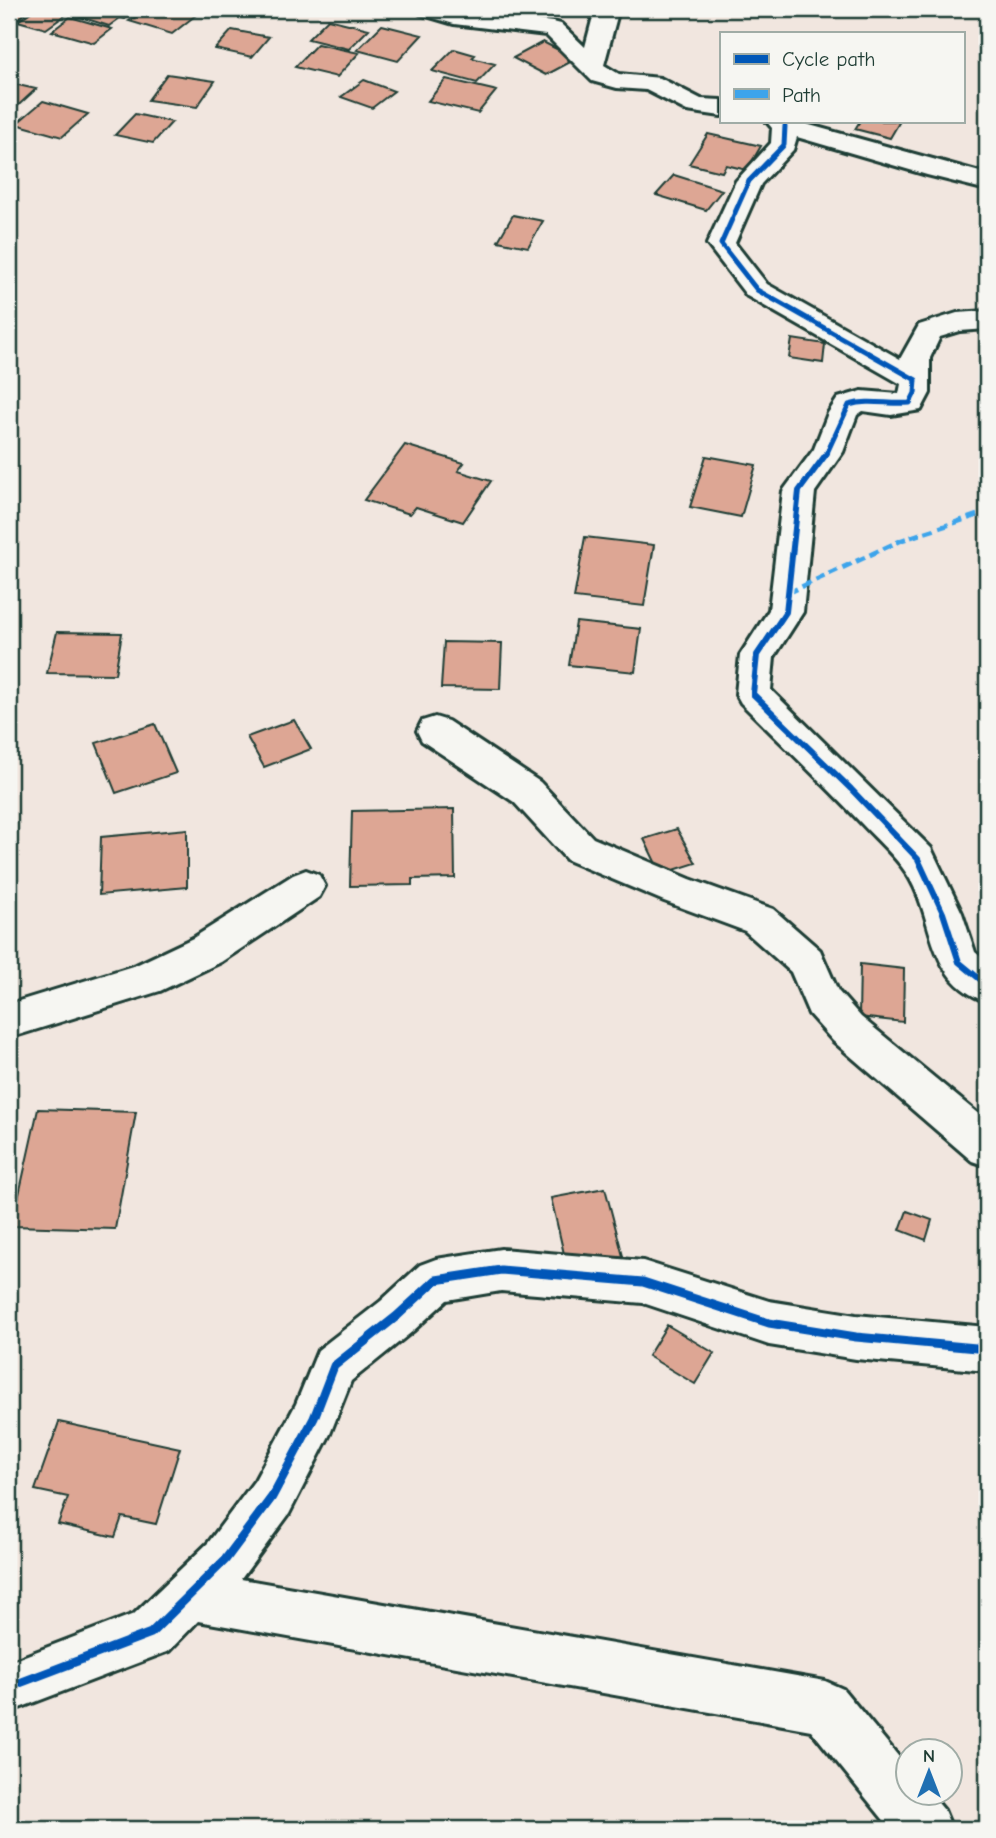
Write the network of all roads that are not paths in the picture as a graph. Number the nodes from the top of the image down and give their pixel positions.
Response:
1 (428, 9) edge
2 (437, 9) edge
3 (607, 9) edge
4 (592, 65) junction
5 (720, 108) edge
6 (782, 123) edge
7 (987, 182) edge
8 (987, 320) edge
9 (916, 380) junction
10 (435, 731) dead end
11 (306, 886) dead end
12 (987, 985) edge
13 (9, 1021) edge
14 (987, 1147) edge
15 (987, 1349) edge
16 (190, 1595) junction
17 (9, 1687) edge
18 (925, 1829) edge

1 - 2 street
2 - 4 street
3 - 4 street
4 - 5 street
6 - 7 street
6 - 9 street
8 - 9 street
9 - 12 street
10 - 14 street
11 - 13 street
15 - 16 street
16 - 17 street
16 - 18 street

